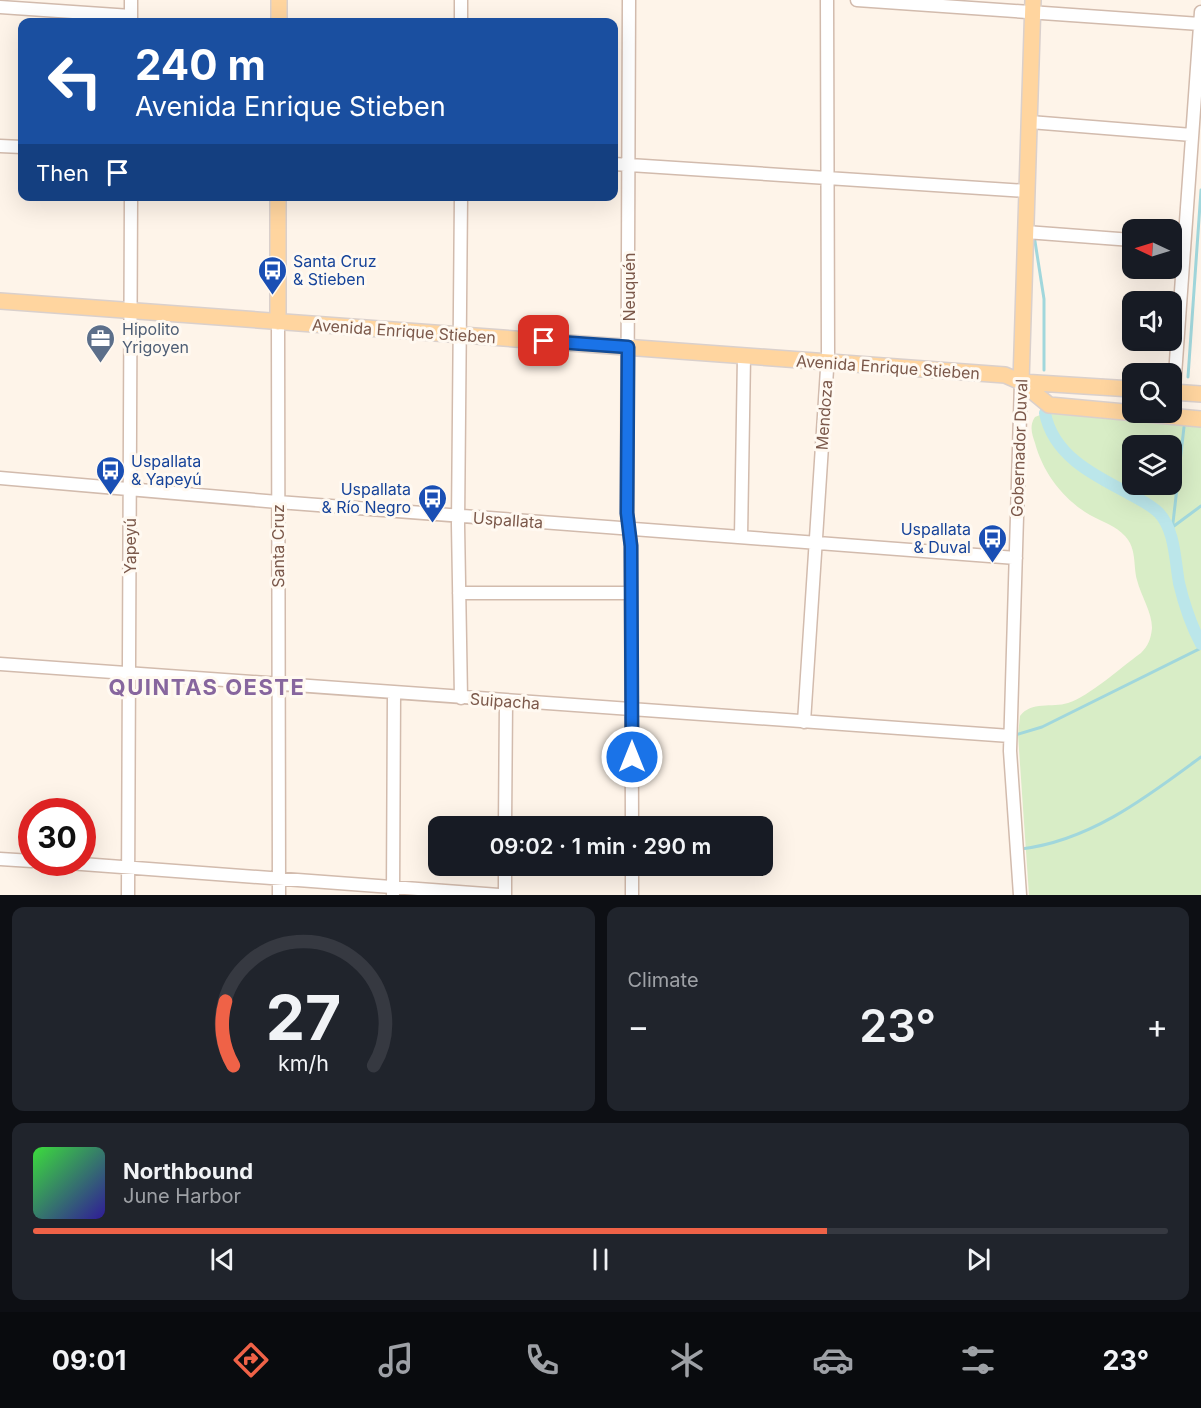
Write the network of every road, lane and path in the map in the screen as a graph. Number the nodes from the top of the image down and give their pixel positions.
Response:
1 (131, 0) edge
2 (279, 0) edge
3 (461, 0) edge
4 (629, 0) edge
5 (827, 0) edge
6 (857, 0) edge
7 (1033, 6) edge
8 (0, 7) edge
9 (120, 18) edge
10 (131, 18) edge
11 (279, 18) edge
12 (461, 18) edge
13 (1201, 18) edge
14 (1030, 122) junction
15 (1192, 135) junction
16 (0, 146) edge
17 (18, 147) edge
18 (618, 164) edge
19 (630, 165) junction
20 (828, 178) junction
21 (1027, 191) junction
22 (131, 201) edge
23 (278, 201) edge
24 (461, 201) edge
25 (1181, 219) edge
26 (1026, 232) junction
27 (1122, 239) edge
28 (1177, 279) edge
29 (0, 301) edge
30 (131, 310) junction
31 (278, 322) junction
32 (459, 335) junction
33 (628, 347) junction
34 (744, 356) junction
35 (828, 362) junction
36 (1174, 363) edge
37 (1021, 382) junction
38 (1122, 388) edge
39 (1182, 393) edge
40 (1201, 394) edge
41 (1122, 412) edge
42 (1182, 418) edge
43 (1201, 419) edge
44 (0, 478) edge
45 (130, 489) junction
46 (278, 502) junction
47 (458, 516) junction
48 (629, 529) junction
49 (741, 537) junction
50 (816, 543) junction
51 (1016, 558) junction
52 (459, 593) junction
53 (631, 593) junction
54 (0, 664) edge
55 (129, 674) junction
56 (279, 684) junction
57 (394, 693) junction
58 (461, 698) junction
59 (506, 701) junction
60 (632, 710) junction
61 (804, 722) junction
62 (1010, 736) junction
63 (506, 816) edge
64 (632, 816) edge
65 (0, 858) edge
66 (18, 860) edge
67 (96, 865) edge
68 (129, 868) junction
69 (505, 876) edge
70 (632, 876) edge
71 (279, 879) junction
72 (393, 891) edge
73 (128, 895) edge
74 (279, 895) edge
75 (499, 895) edge
76 (505, 895) edge
77 (632, 895) edge
78 (1020, 895) edge

1 - 10 street
2 - 11 main road
3 - 12 street
4 - 19 street, Neuquén
5 - 20 street, Mendoza
6 - 7 street
7 - 13 street
7 - 14 main road, Gobernador Duval
8 - 9 street
13 - 15 street
14 - 15 street
14 - 21 main road, Gobernador Duval
15 - 25 street
16 - 17 street
18 - 19 street
19 - 20 street
19 - 33 street, Neuquén
20 - 21 street
20 - 35 street, Mendoza
21 - 26 main road, Gobernador Duval
22 - 30 street, Yapeyú
23 - 31 main road, Santa Cruz
24 - 32 street
26 - 27 street
26 - 37 main road, Gobernador Duval
28 - 36 street
29 - 30 main road, Avenida Enrique Stieben
30 - 31 main road, Avenida Enrique Stieben
30 - 45 street, Yapeyú
31 - 32 main road, Avenida Enrique Stieben
31 - 46 street, Santa Cruz
32 - 33 main road, Avenida Enrique Stieben
32 - 47 street
33 - 34 main road, Avenida Enrique Stieben
33 - 48 street, Neuquén
34 - 35 main road, Avenida Enrique Stieben
34 - 49 street
35 - 37 main road, Avenida Enrique Stieben
35 - 50 street, Mendoza
37 - 38 main road, Avenida Enrique Stieben
37 - 41 main road, Avenida Enrique Stieben
37 - 51 street, Gobernador Duval
39 - 40 main road
42 - 43 main road, Avenida Enrique Stieben
44 - 45 street, Uspallata
45 - 46 street, Uspallata
45 - 55 street, Yapeyú
46 - 47 street, Uspallata
46 - 56 street, Santa Cruz
47 - 48 street, Uspallata
47 - 52 street
48 - 49 street, Uspallata
48 - 53 street, Neuquén
49 - 50 street, Uspallata
50 - 51 street, Uspallata
50 - 61 street, Mendoza
51 - 62 street, Gobernador Duval
52 - 53 street
52 - 58 street
53 - 60 street, Neuquén
54 - 55 street, Suipacha
55 - 56 street, Suipacha
55 - 68 street, Yapeyú
56 - 57 street, Suipacha
56 - 71 street, Santa Cruz
57 - 58 street, Suipacha
57 - 72 street
58 - 59 street, Suipacha
59 - 60 street, Suipacha
59 - 63 street
60 - 61 street, Suipacha
60 - 64 street, Neuquén
61 - 62 street, Suipacha
62 - 78 street, Gobernador Duval
65 - 66 street
67 - 68 street
68 - 71 street
68 - 73 street, Yapeyú
69 - 76 street
70 - 77 street
71 - 72 street
71 - 74 street, Santa Cruz
72 - 75 street

